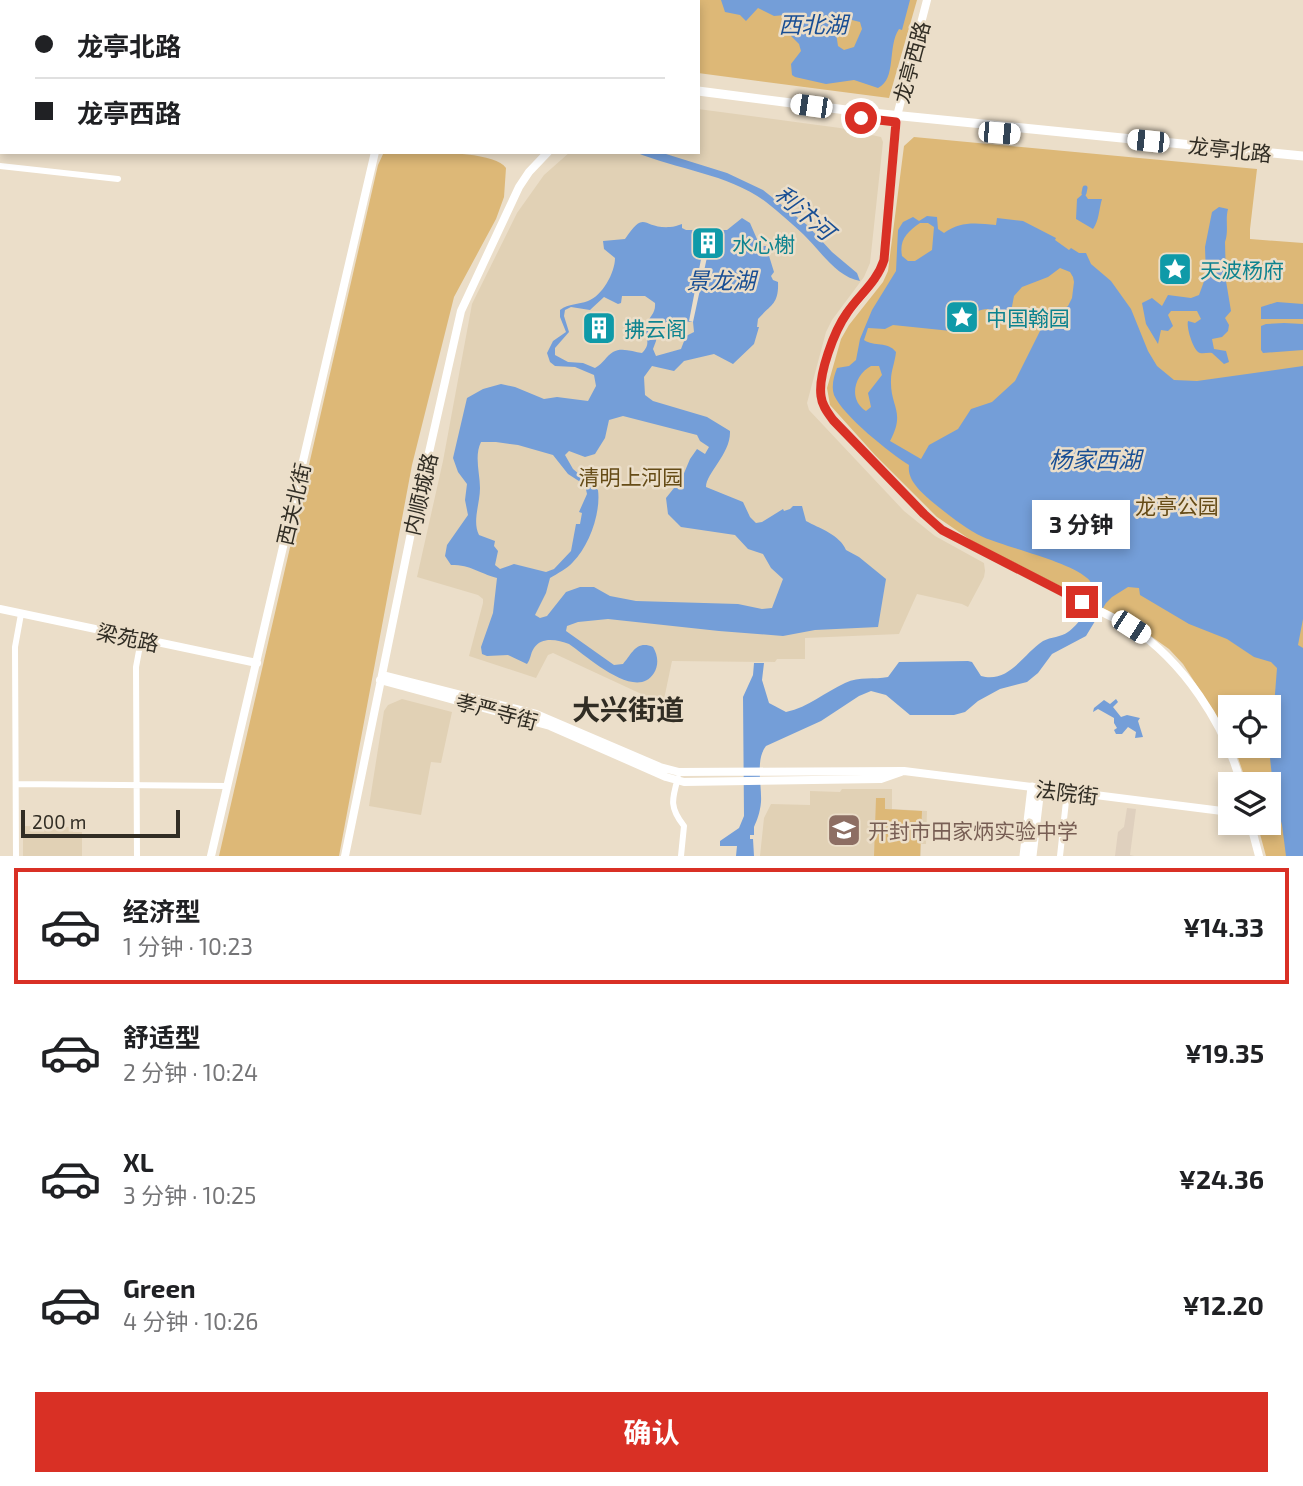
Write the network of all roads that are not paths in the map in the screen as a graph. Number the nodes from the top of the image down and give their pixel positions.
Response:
1 (927, 0) edge
2 (700, 91) edge
3 (700, 97) edge
4 (896, 119) junction
5 (375, 154) edge
6 (546, 154) edge
7 (1303, 156) edge
8 (1303, 162) edge
9 (0, 166) edge
10 (118, 179) dead end
11 (0, 609) edge
12 (21, 614) junction
13 (141, 640) junction
14 (257, 663) junction
15 (381, 678) junction
16 (1237, 772) edge
17 (678, 776) junction
18 (731, 778) joint
19 (16, 784) junction
20 (136, 785) junction
21 (227, 786) junction
22 (1036, 788) junction
23 (1067, 792) junction
24 (1218, 811) edge
25 (1253, 835) edge
26 (16, 856) edge
27 (137, 856) edge
28 (211, 856) edge
29 (345, 856) edge
30 (681, 856) edge
31 (1024, 856) edge
32 (1032, 856) edge
33 (1060, 856) edge
34 (1259, 856) edge

1 - 4 street, 龙亭西路
2 - 4 main road, 龙亭北路
3 - 4 main road, 龙亭北路
4 - 7 main road, 龙亭北路
4 - 8 main road, 龙亭北路
4 - 16 street, 龙亭西路
5 - 14 street, 西关北街
6 - 15 street, 内顺城路
9 - 10 street
11 - 12 street, 梁苑路
12 - 13 street, 梁苑路
12 - 19 street
13 - 14 street, 梁苑路
13 - 20 street
14 - 21 street, 西关北街
15 - 17 street, 孝严寺街
15 - 29 street, 内顺城路
17 - 18 street, 孝严寺街
17 - 30 street
18 - 22 street, 法院街
19 - 20 street
19 - 26 street
20 - 21 street
20 - 27 street
21 - 28 street, 西关北街
22 - 23 street, 法院街
22 - 31 main road
22 - 32 main road
23 - 24 street, 法院街
23 - 33 street
25 - 34 street

